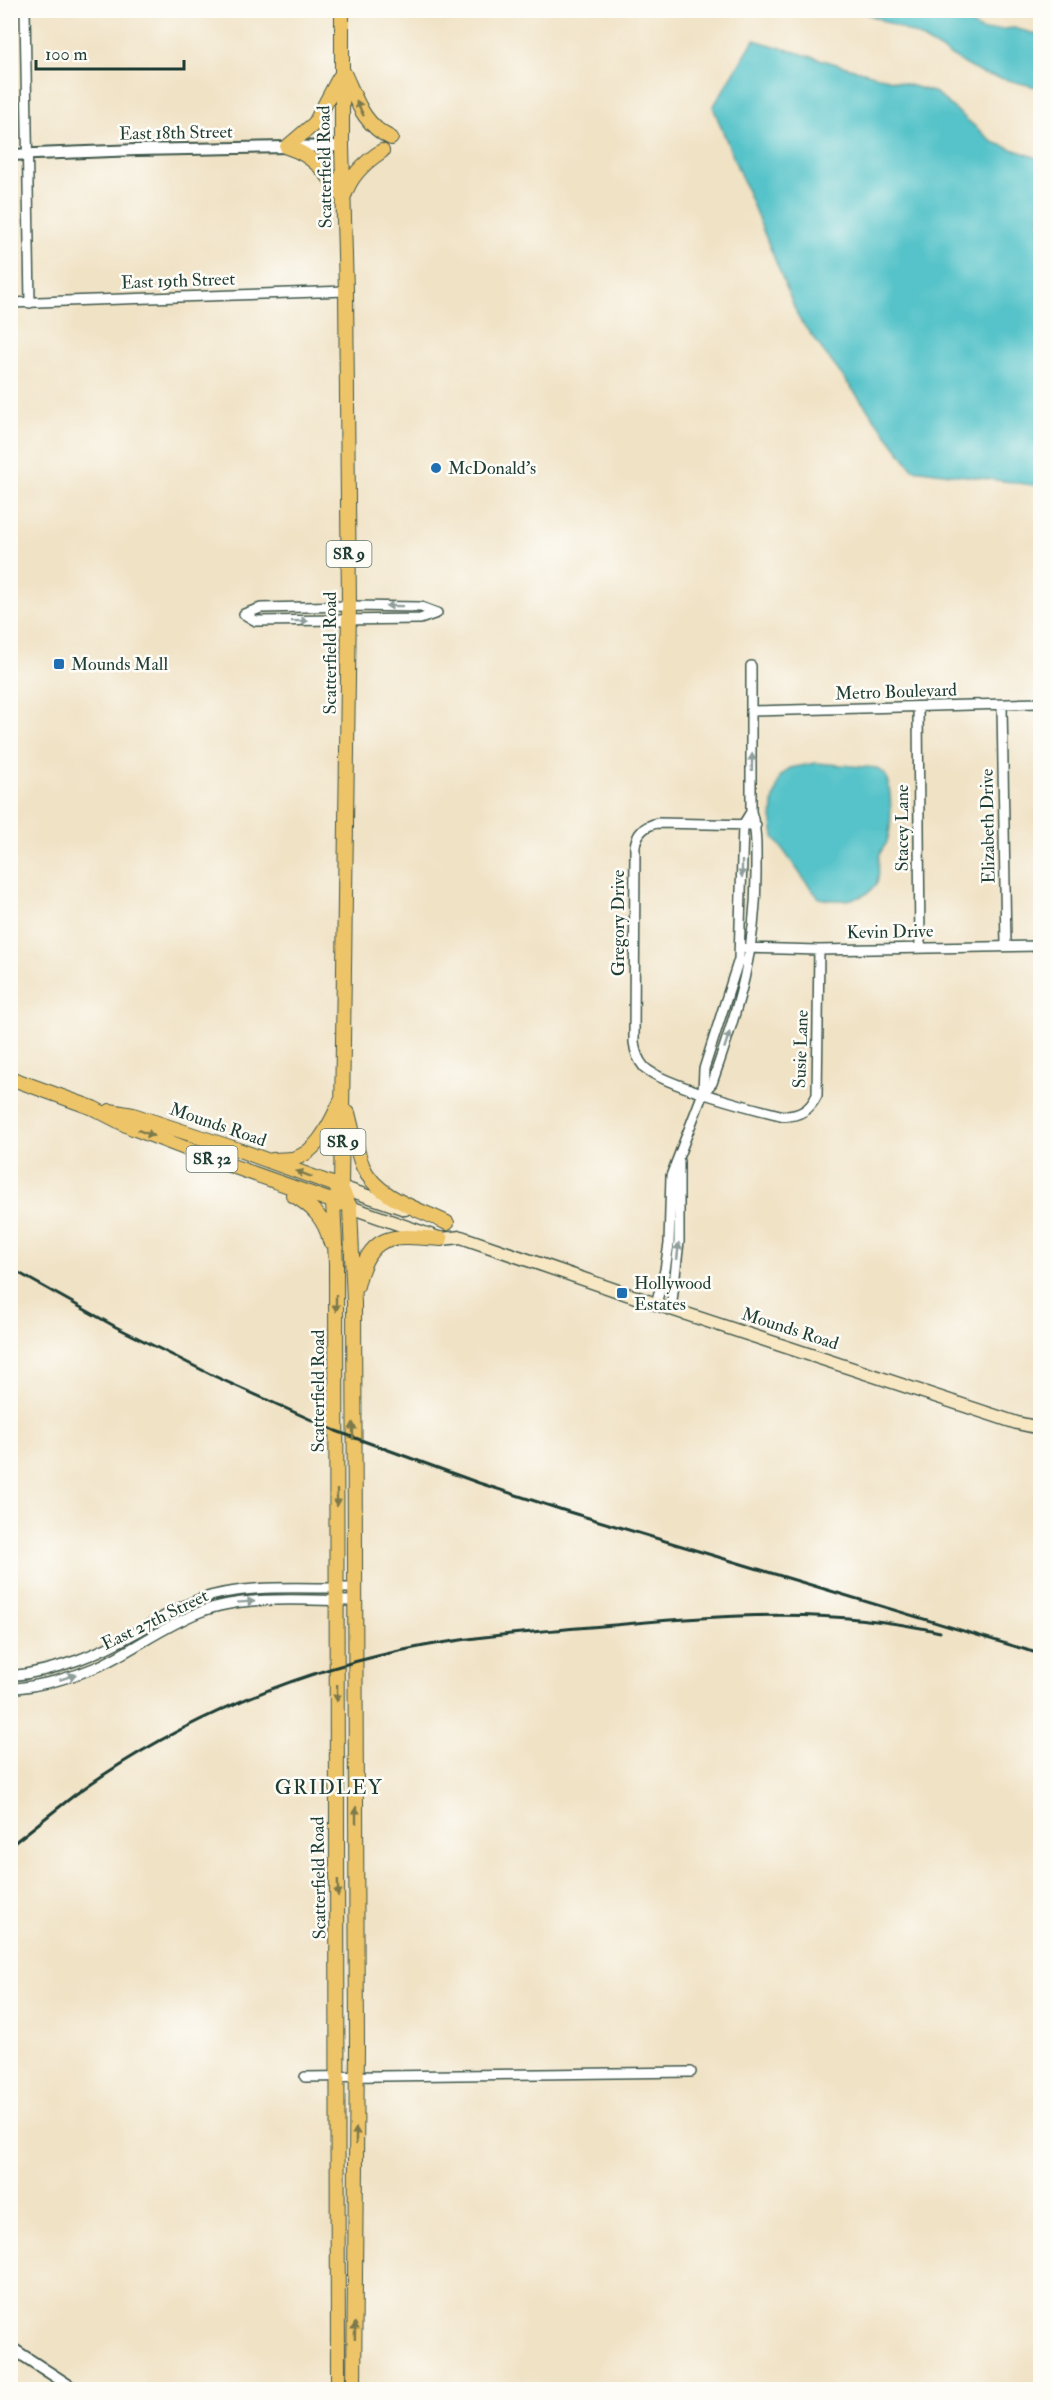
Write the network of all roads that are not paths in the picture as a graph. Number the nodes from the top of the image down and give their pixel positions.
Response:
1 (25, 10) edge
2 (342, 10) edge
3 (342, 69) junction
4 (391, 138) dead end
5 (342, 146) junction
6 (287, 147) junction
7 (382, 151) dead end
8 (28, 154) junction
9 (10, 155) edge
10 (344, 199) junction
11 (346, 291) junction
12 (10, 303) edge
13 (30, 303) junction
14 (349, 606) junction
15 (349, 620) junction
16 (751, 666) dead end
17 (1041, 703) edge
18 (1002, 705) junction
19 (918, 708) junction
20 (752, 711) junction
21 (751, 812) junction
22 (744, 825) junction
23 (756, 825) junction
24 (1006, 946) junction
25 (1041, 946) edge
26 (740, 948) junction
27 (751, 948) junction
28 (920, 948) junction
29 (819, 950) junction
30 (10, 1078) edge
31 (703, 1093) junction
32 (344, 1097) junction
33 (93, 1108) junction
34 (679, 1156) junction
35 (267, 1160) junction
36 (262, 1178) junction
37 (341, 1187) junction
38 (333, 1202) junction
39 (350, 1207) junction
40 (447, 1223) junction
41 (461, 1237) junction
42 (441, 1239) junction
43 (336, 1264) junction
44 (354, 1303) junction
45 (656, 1304) junction
46 (670, 1309) junction
47 (1041, 1428) edge
48 (336, 1594) junction
49 (354, 1594) junction
50 (10, 1676) edge
51 (10, 1689) edge
52 (691, 2072) dead end
53 (338, 2076) junction
54 (357, 2076) junction
55 (305, 2077) dead end
56 (10, 2347) edge
57 (76, 2390) edge
58 (338, 2390) edge
59 (354, 2390) edge

1 - 8 street
2 - 3 main road, Scatterfield Road / SR 9
4 -> 3 main road
3 - 5 main road, Scatterfield Road / SR 9
3 - 6 main road
5 - 6 street, East 18th Street
5 - 10 main road, Scatterfield Road / SR 9
6 - 8 street, East 18th Street
6 - 10 main road
7 - 10 main road
8 - 9 street, East 18th Street
8 - 13 street
10 - 11 main road, Scatterfield Road / SR 9
11 - 13 street, East 19th Street
11 - 14 main road, Scatterfield Road / SR 9
12 - 13 street, East 19th Street
14 - 15 main road, Scatterfield Road / SR 9
15 -> 14 street
14 -> 15 street
15 - 32 main road, Scatterfield Road / SR 9
16 - 20 street
17 - 18 street, Metro Boulevard
18 - 19 street, Metro Boulevard
18 - 24 street, Elizabeth Drive
19 - 20 street, Metro Boulevard
19 - 28 street, Stacey Lane
21 -> 20 street
21 - 22 street
21 - 23 street
22 - 23 street, Gregory Drive
22 -> 26 street
22 - 31 street, Gregory Drive
23 - 27 street
24 - 25 street, Kevin Drive
24 - 28 street, Kevin Drive
26 - 27 street, Kevin Drive
26 - 31 street
27 - 29 street, Kevin Drive
31 -> 27 street
28 - 29 street, Kevin Drive
29 - 31 street, Susie Lane
30 - 33 main road, Mounds Road / SR 32
31 - 34 street
32 - 35 main road, SR 32
32 - 37 main road, Scatterfield Road / SR 9
32 - 40 main road
33 - 35 main road, Mounds Road / SR 32
33 -> 36 main road, Mounds Road / SR 32
34 - 45 street
46 -> 34 street
37 -> 35 main road, Mounds Road
36 - 38 main road, Mounds Road / SR 32
36 - 43 main road
37 - 38 main road, Scatterfield Road / SR 9
37 - 39 main road, Scatterfield Road / SR 9
37 - 40 main road, Mounds Road
38 - 39 main road, Mounds Road / SR 32
38 - 43 main road, Scatterfield Road
39 - 42 main road, Mounds Road
39 - 44 main road, Scatterfield Road / SR 9
40 - 41 main road, Mounds Road
41 - 42 main road, Mounds Road
41 - 45 main road, Mounds Road
42 - 44 main road
43 -> 48 main road, Scatterfield Road
49 -> 44 main road, Scatterfield Road / SR 9
45 - 46 main road, Mounds Road
46 - 47 main road, Mounds Road
48 - 49 street, East 27th Street
48 - 50 street, East 27th Street
51 -> 48 street, East 27th Street
48 -> 53 main road, Scatterfield Road
54 -> 49 main road, Scatterfield Road / SR 9
52 - 54 street
53 - 54 street
53 - 55 street
53 - 58 main road, Scatterfield Road
59 -> 54 main road, Scatterfield Road / SR 9
56 - 57 street

